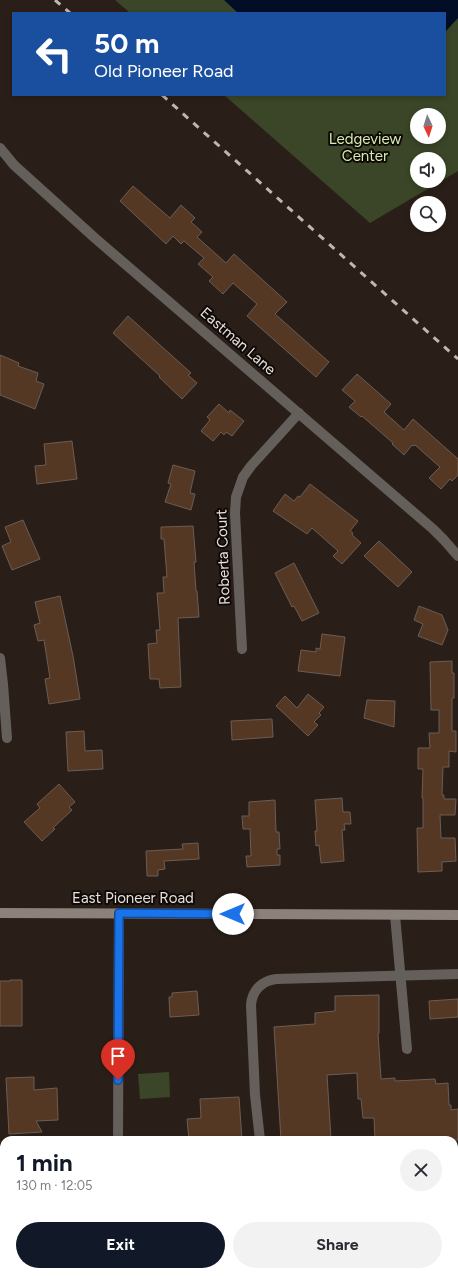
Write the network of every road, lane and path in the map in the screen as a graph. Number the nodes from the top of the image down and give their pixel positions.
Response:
1 (0, 148) edge
2 (299, 413) junction
3 (458, 556) edge
4 (242, 649) dead end
5 (0, 658) edge
6 (7, 738) dead end
7 (0, 913) edge
8 (119, 913) junction
9 (458, 914) edge
10 (395, 915) junction
11 (458, 974) edge
12 (401, 976) junction
13 (407, 1049) dead end
14 (118, 1136) edge
15 (260, 1136) edge

1 - 2 street, Eastman Lane
2 - 3 street, Eastman Lane
2 - 4 street, Roberta Court
5 - 6 street
7 - 8 main road, East Pioneer Road
8 - 10 main road, East Pioneer Road
8 - 14 street
9 - 10 main road, East Pioneer Road
10 - 12 street
11 - 12 street
12 - 13 street
12 - 15 street

